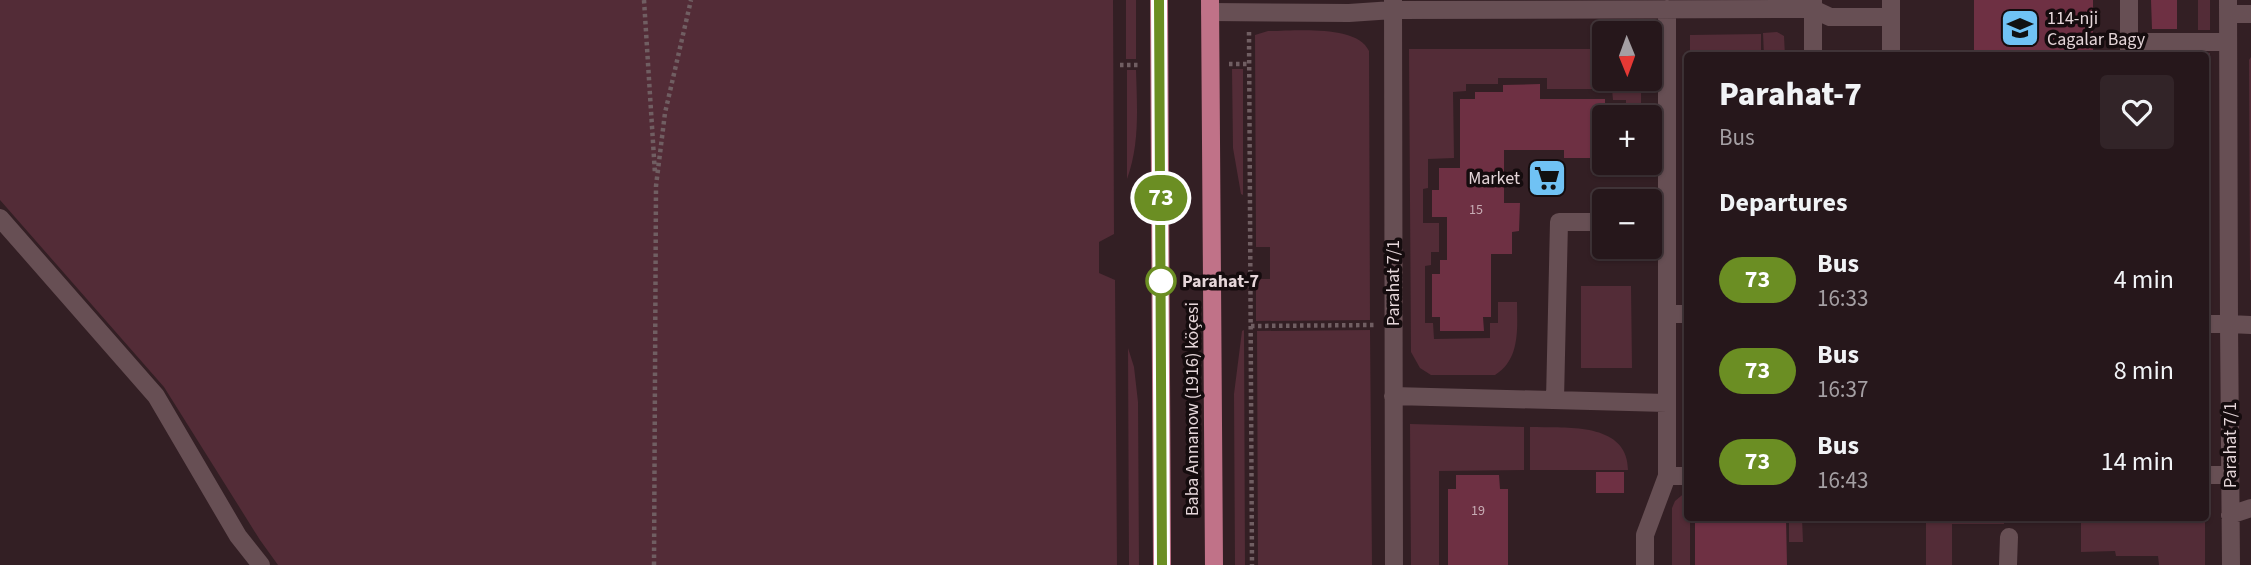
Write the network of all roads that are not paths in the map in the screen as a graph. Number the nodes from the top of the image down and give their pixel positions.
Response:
1 (1159, 0) edge
2 (2129, 0) edge
3 (1393, 5) edge
4 (1632, 5) edge
5 (1757, 5) edge
6 (1813, 5) edge
7 (1210, 6) edge
8 (1672, 6) edge
9 (2228, 7) edge
10 (1891, 9) edge
11 (2251, 14) edge
12 (2228, 42) junction
13 (2129, 49) edge
14 (1814, 52) edge
15 (1891, 52) edge
16 (1661, 189) edge
17 (0, 218) edge
18 (1592, 222) edge
19 (1662, 256) edge
20 (1667, 314) junction
21 (1684, 314) edge
22 (2209, 324) edge
23 (2229, 324) junction
24 (2251, 325) edge
25 (1393, 396) junction
26 (1555, 400) junction
27 (1667, 403) junction
28 (2209, 475) edge
29 (2230, 475) junction
30 (1667, 476) junction
31 (1684, 476) edge
32 (2251, 508) edge
33 (2231, 515) junction
34 (2009, 537) dead end
35 (261, 565) edge
36 (1162, 565) edge
37 (1214, 565) edge
38 (1394, 565) edge
39 (1645, 565) edge
40 (2008, 565) edge
41 (2231, 565) edge

1 - 36 main road, Baba Annanow (1916) köçesi
2 - 13 street
3 - 4 street
3 - 7 street
3 - 25 street, Parahat 7/1
4 - 8 street
5 - 6 street
5 - 8 street
6 - 10 street
6 - 14 street
7 - 37 main road, Baba Annanow (1916) köçesi
8 - 16 street
9 - 11 street
9 - 12 street, Parahat 7/1
10 - 15 street
12 - 13 street
12 - 23 street, Parahat 7/1
17 - 35 street
18 - 26 street
19 - 20 street
20 - 21 street
20 - 27 street
22 - 23 street
23 - 24 street
23 - 29 street, Parahat 7/1
25 - 26 street
25 - 38 street, Parahat 7/1
26 - 27 street
27 - 30 street
28 - 29 street
29 - 33 street, Parahat 7/1
30 - 31 street
30 - 39 street
32 - 33 street
33 - 41 street, Parahat 7/1
34 - 40 street

